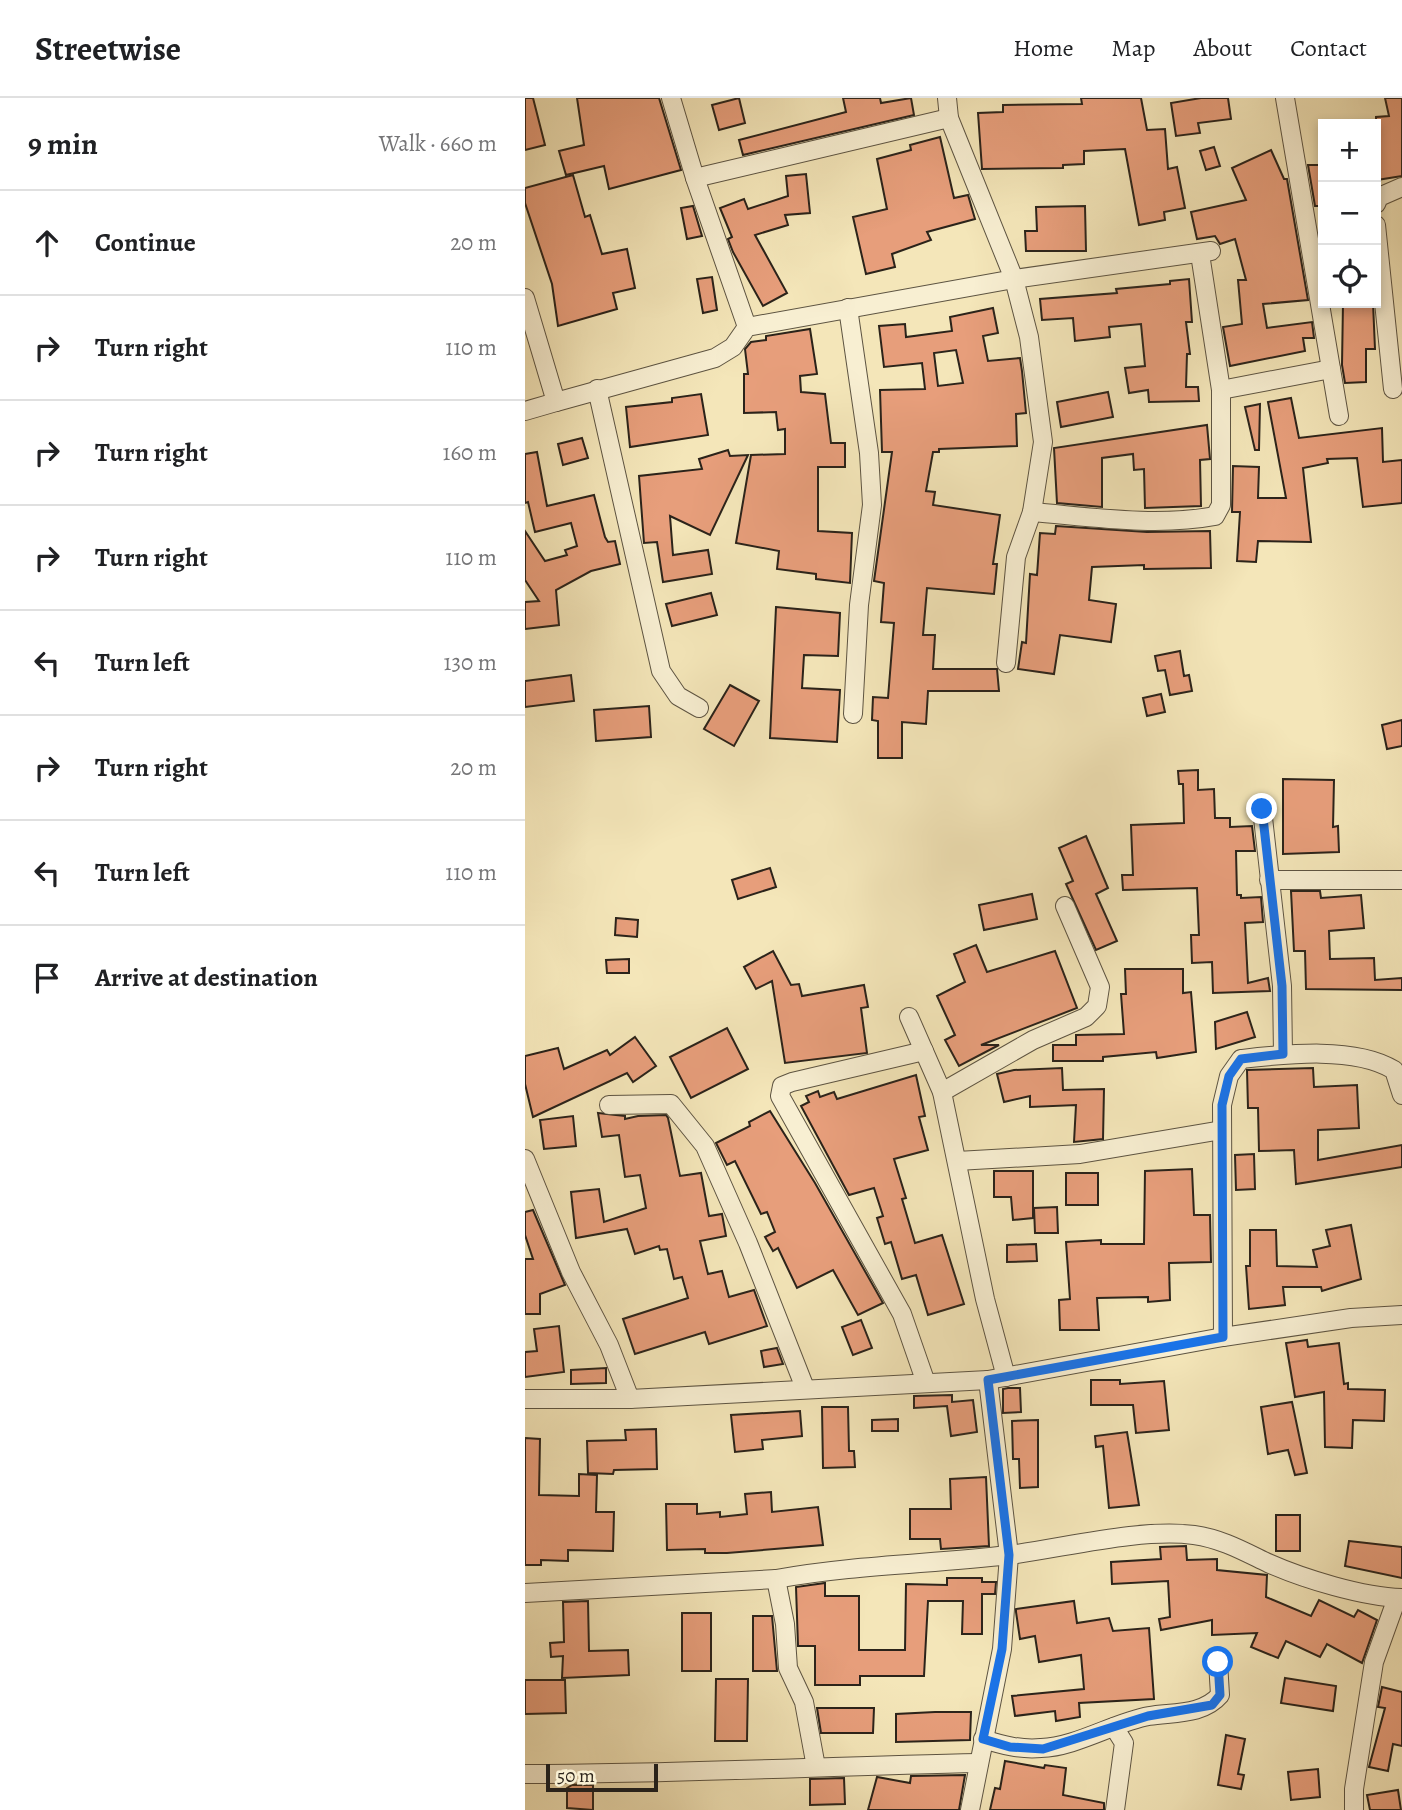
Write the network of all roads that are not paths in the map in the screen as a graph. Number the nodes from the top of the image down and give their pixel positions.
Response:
1 (671, 98) edge
2 (947, 98) edge
3 (1285, 98) edge
4 (949, 118) junction
5 (695, 178) junction
6 (1402, 187) edge
7 (1381, 196) edge
8 (1378, 245) edge
9 (1014, 279) junction
10 (525, 298) edge
11 (848, 308) junction
12 (747, 327) junction
13 (1331, 369) junction
14 (597, 389) junction
15 (1394, 389) dead end
16 (1221, 390) junction
17 (556, 402) junction
18 (525, 411) edge
19 (1339, 416) dead end
20 (1033, 512) junction
21 (1006, 663) dead end
22 (699, 708) dead end
23 (853, 714) dead end
24 (1262, 809) dead end
25 (1269, 880) junction
26 (1402, 880) edge
27 (1065, 906) dead end
28 (909, 1017) dead end
29 (924, 1051) junction
30 (1283, 1054) junction
31 (942, 1092) junction
32 (1402, 1096) edge
33 (609, 1105) dead end
34 (1222, 1130) junction
35 (525, 1159) edge
36 (957, 1161) junction
37 (1402, 1315) edge
38 (1223, 1337) junction
39 (1006, 1377) junction
40 (988, 1380) junction
41 (926, 1383) junction
42 (805, 1388) junction
43 (525, 1399) edge
44 (630, 1399) junction
45 (1009, 1555) junction
46 (776, 1579) junction
47 (525, 1593) edge
48 (1400, 1598) edge
49 (1218, 1662) dead end
50 (1114, 1727) junction
51 (983, 1739) junction
52 (979, 1763) junction
53 (815, 1767) junction
54 (525, 1774) edge
55 (970, 1810) edge
56 (1115, 1810) edge
57 (1354, 1810) edge

1 - 5 street
2 - 4 street
3 - 13 street
4 - 5 street
4 - 9 street
5 - 12 street
6 - 7 street
8 - 15 street
9 - 11 street
9 - 16 street
9 - 20 street
10 - 17 street
11 - 12 street
11 - 23 street
12 - 14 street
13 - 16 street
13 - 19 street
14 - 17 street
14 - 22 street
16 - 20 street
17 - 18 street
20 - 21 street
24 - 25 street
25 - 26 street
25 - 30 street
27 - 31 street
28 - 29 street
29 - 31 street
29 - 41 street
30 - 32 street
30 - 34 street
31 - 36 street
33 - 42 street
34 - 36 street
34 - 38 street
35 - 44 street
36 - 39 street
37 - 38 street
38 - 39 street
39 - 40 street
40 - 41 street
40 - 45 street
41 - 42 street
42 - 44 street
43 - 44 street
45 - 46 street
45 - 48 street
45 - 51 street
46 - 47 street
46 - 53 street
48 - 57 street
49 - 50 street
50 - 51 street
50 - 56 street
51 - 52 street
52 - 53 street
52 - 55 street
53 - 54 street

